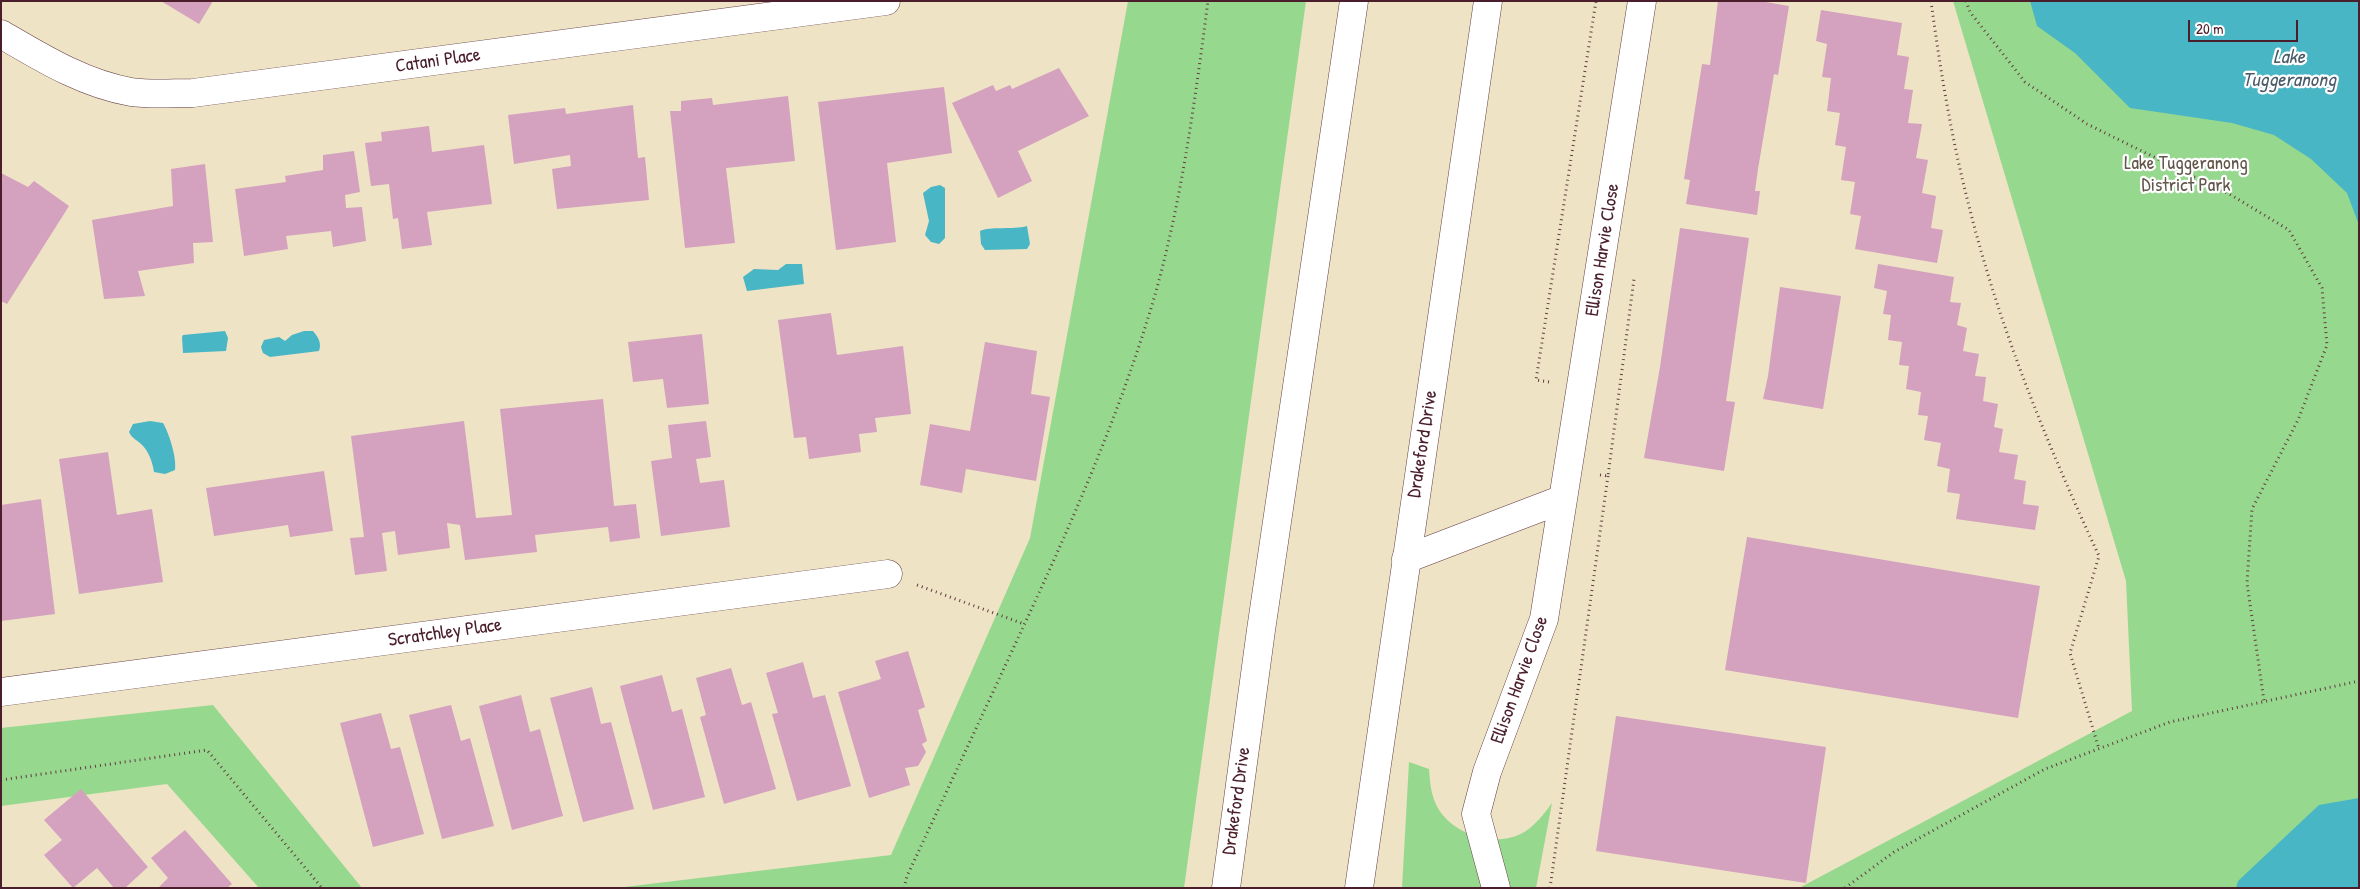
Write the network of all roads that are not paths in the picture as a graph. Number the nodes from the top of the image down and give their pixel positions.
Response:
1 (886, 1) edge
2 (1354, 1) edge
3 (1488, 1) edge
4 (1642, 1) edge
5 (1, 34) edge
6 (1563, 499) junction
7 (1406, 559) junction
8 (888, 574) road end
9 (1, 692) edge
10 (1226, 888) edge
11 (1359, 888) edge
12 (1496, 888) edge

1 - 5 main road, Catani Place
2 - 10 main road, Drakeford Drive
3 - 7 main road, Drakeford Drive
4 - 6 main road, Ellison Harvie Close
6 - 7 main road
6 - 12 main road, Ellison Harvie Close
7 - 11 main road, Drakeford Drive
8 - 9 main road, Scratchley Place

